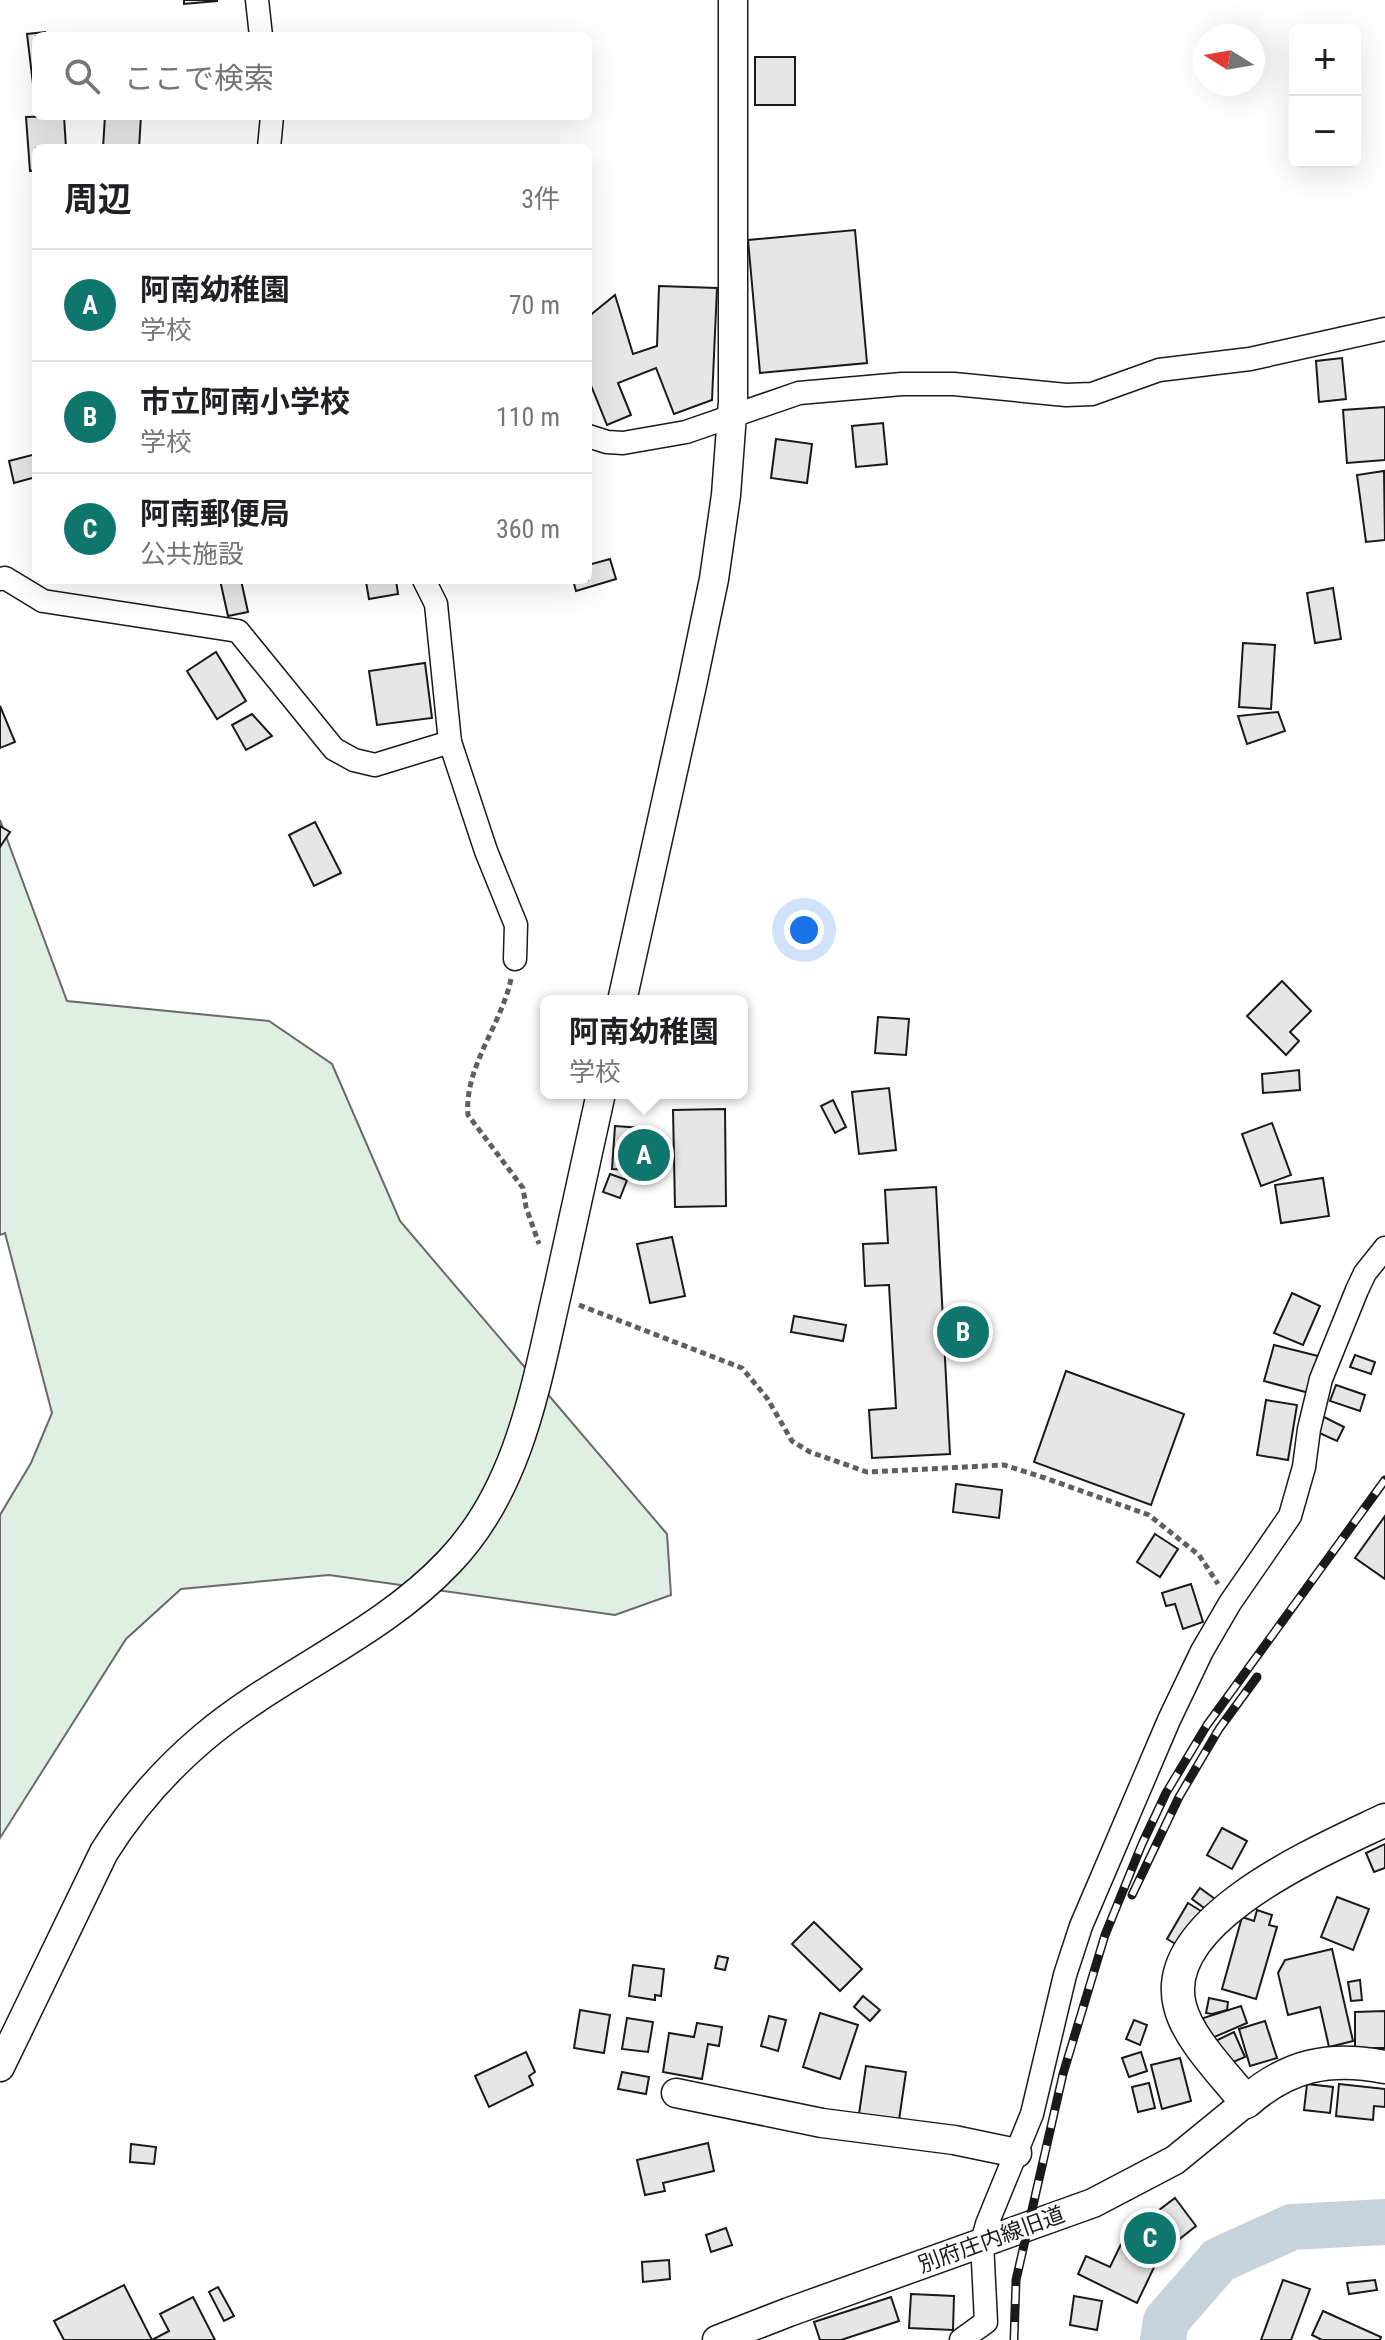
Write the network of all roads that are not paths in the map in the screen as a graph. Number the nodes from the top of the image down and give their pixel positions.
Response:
1 (257, 0) edge
2 (733, 0) edge
3 (261, 32) edge
4 (272, 120) edge
5 (269, 144) edge
6 (1385, 329) edge
7 (732, 417) junction
8 (592, 437) edge
9 (0, 579) edge
10 (426, 584) edge
11 (450, 742) junction
12 (515, 959) road end
13 (623, 995) edge
14 (600, 1099) edge
15 (1385, 1248) edge
16 (1385, 1820) edge
17 (0, 2067) edge
18 (1385, 2067) edge
19 (676, 2093) dead end
20 (1246, 2102) junction
21 (1017, 2153) junction
22 (982, 2242) junction
23 (717, 2340) edge
24 (961, 2340) edge

1 - 3 street
2 - 7 street
4 - 5 street
6 - 7 street
7 - 8 street
7 - 13 street
9 - 11 street
10 - 11 street
11 - 12 street
14 - 17 street
15 - 21 street
16 - 20 main road
18 - 20 main road
19 - 21 street
20 - 22 street, 別府庄内線旧道
21 - 22 street
22 - 23 street, 別府庄内線旧道
22 - 24 street

